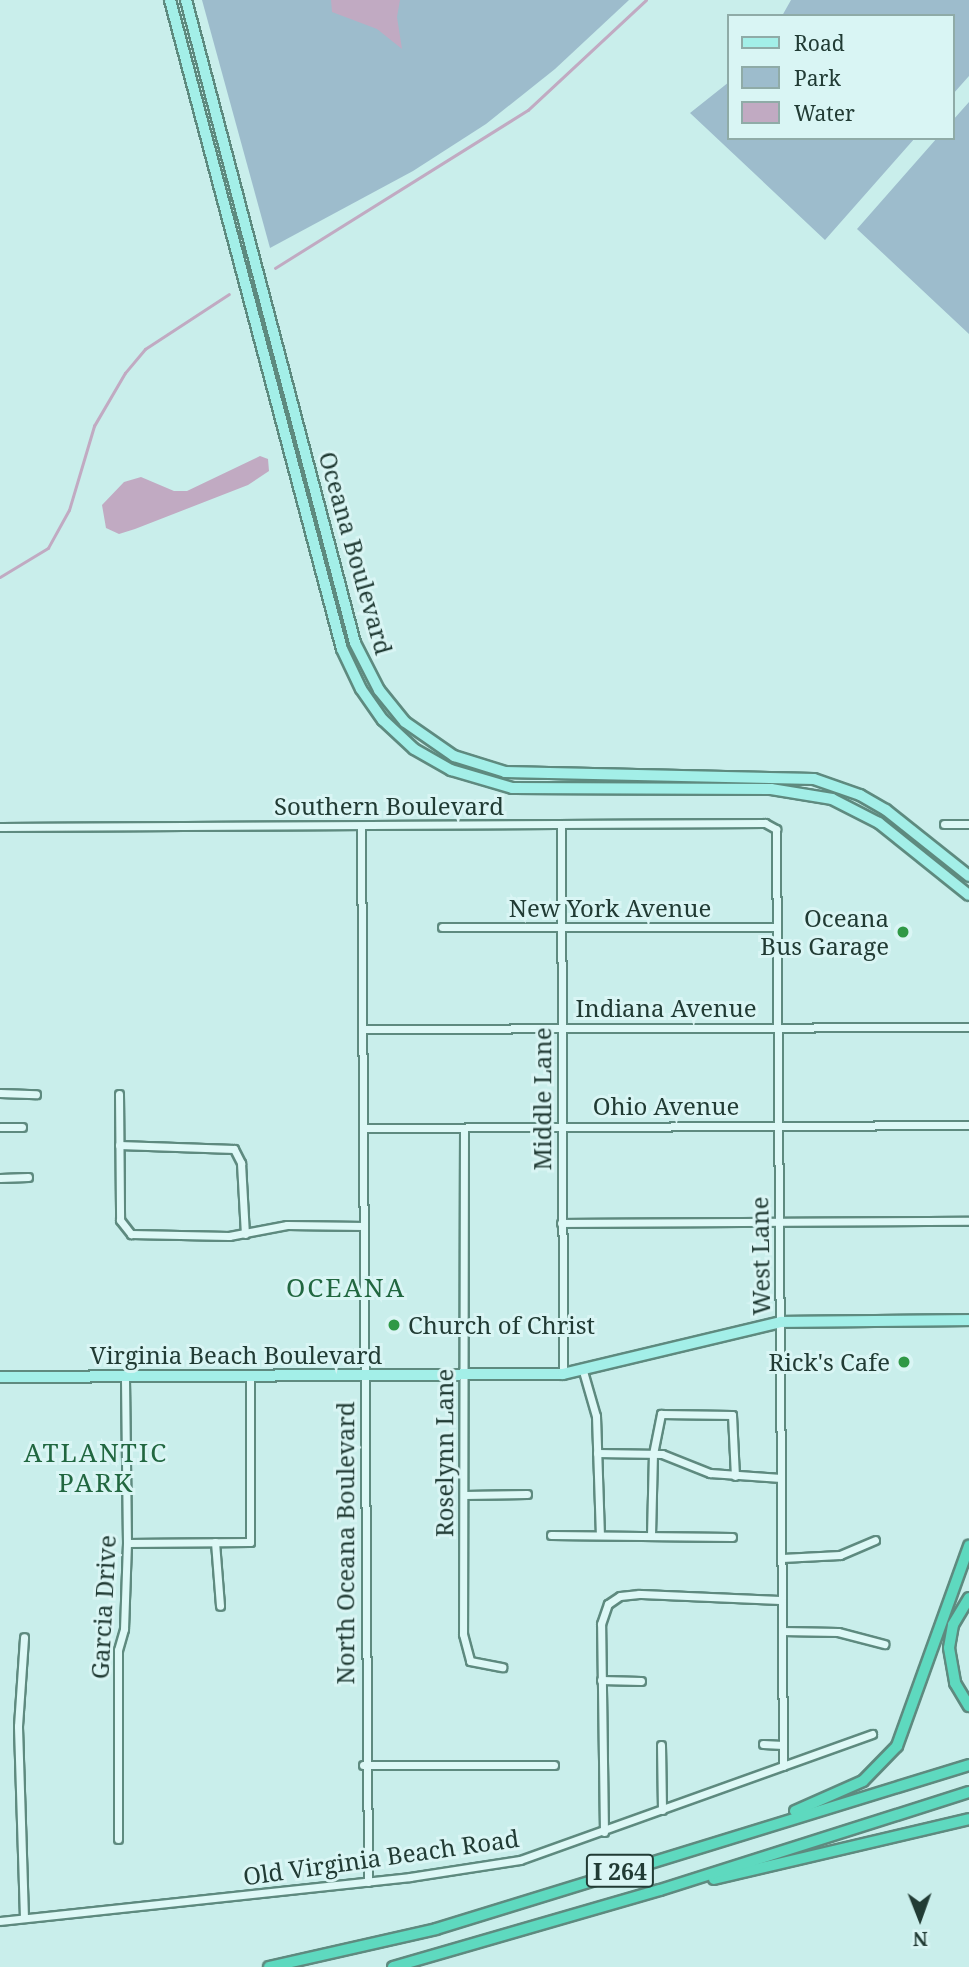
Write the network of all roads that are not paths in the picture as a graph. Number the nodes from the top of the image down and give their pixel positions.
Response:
1 (170, 0) edge
2 (186, 0) edge
3 (315, 488) junction
4 (300, 491) junction
5 (405, 722) junction
6 (394, 732) junction
7 (561, 824) junction
8 (944, 824) dead end
9 (969, 824) edge
10 (361, 826) junction
11 (0, 827) edge
12 (776, 829) joint
13 (969, 876) edge
14 (969, 895) edge
15 (442, 927) dead end
16 (561, 927) junction
17 (777, 927) junction
18 (562, 1027) junction
19 (778, 1027) junction
20 (969, 1027) edge
21 (363, 1028) junction
22 (0, 1093) edge
23 (36, 1094) dead end
24 (119, 1094) dead end
25 (562, 1125) junction
26 (778, 1125) junction
27 (969, 1125) edge
28 (0, 1127) edge
29 (22, 1127) dead end
30 (364, 1128) junction
31 (464, 1128) junction
32 (119, 1145) junction
33 (28, 1177) dead end
34 (0, 1178) edge
35 (969, 1221) edge
36 (561, 1223) junction
37 (779, 1223) junction
38 (364, 1226) junction
39 (245, 1234) junction
40 (969, 1320) edge
41 (781, 1322) junction
42 (583, 1371) junction
43 (563, 1374) junction
44 (365, 1376) junction
45 (463, 1376) junction
46 (0, 1377) edge
47 (125, 1377) junction
48 (250, 1377) junction
49 (597, 1453) junction
50 (653, 1454) junction
51 (735, 1476) junction
52 (781, 1478) junction
53 (527, 1494) dead end
54 (464, 1495) junction
55 (600, 1534) junction
56 (551, 1535) dead end
57 (651, 1535) junction
58 (733, 1537) dead end
59 (875, 1540) dead end
60 (215, 1542) junction
61 (127, 1543) junction
62 (969, 1546) edge
63 (782, 1558) junction
64 (969, 1598) edge
65 (782, 1600) junction
66 (220, 1606) dead end
67 (782, 1631) junction
68 (24, 1637) dead end
69 (884, 1644) dead end
70 (502, 1667) dead end
71 (601, 1680) junction
72 (641, 1681) dead end
73 (969, 1706) edge
74 (872, 1734) dead end
75 (763, 1744) dead end
76 (661, 1745) dead end
77 (783, 1745) junction
78 (363, 1765) junction
79 (554, 1765) dead end
80 (969, 1765) edge
81 (783, 1766) junction
82 (969, 1792) edge
83 (663, 1810) junction
84 (969, 1819) edge
85 (604, 1832) junction
86 (118, 1839) dead end
87 (715, 1842) junction
88 (368, 1882) junction
89 (660, 1890) junction
90 (24, 1918) junction
91 (0, 1921) edge
92 (269, 1967) edge
93 (393, 1967) edge

1 - 4 main road, Oceana Boulevard
2 - 3 main road, Oceana Boulevard
3 - 4 main road
3 - 5 main road, Oceana Boulevard
4 - 6 main road, Oceana Boulevard
5 - 6 main road
5 - 13 main road, Oceana Boulevard
6 - 14 main road, Oceana Boulevard
7 - 10 street, Southern Boulevard
7 - 12 street, Southern Boulevard
7 - 16 street, Middle Lane
8 - 9 street
10 - 11 street, Southern Boulevard
10 - 21 street, North Oceana Boulevard
12 - 17 street, West Lane
15 - 16 street, New York Avenue
16 - 17 street, New York Avenue
16 - 18 street, Middle Lane
17 - 19 street, West Lane
18 - 19 street, Indiana Avenue
18 - 21 street, Indiana Avenue
18 - 25 street, Middle Lane
19 - 20 street, Indiana Avenue
19 - 26 street, West Lane
21 - 30 street, North Oceana Boulevard
22 - 23 street
24 - 32 street
25 - 26 street, Ohio Avenue
25 - 31 street, Ohio Avenue
25 - 36 street, Middle Lane
26 - 27 street, Ohio Avenue
26 - 37 street, West Lane
28 - 29 street
30 - 31 street, Ohio Avenue
30 - 38 street, North Oceana Boulevard
31 - 45 street, Roselynn Lane
32 - 39 street
32 - 39 street
33 - 34 street
35 - 37 street
36 - 37 street
36 - 43 street, Middle Lane
37 - 41 street, West Lane
38 - 39 street
38 - 44 street, North Oceana Boulevard
40 - 41 main road, Virginia Beach Boulevard
41 - 42 main road, Virginia Beach Boulevard
41 - 52 street, West Lane
42 - 43 main road, Virginia Beach Boulevard
42 - 49 street
43 - 45 main road, Virginia Beach Boulevard
44 - 45 main road, Virginia Beach Boulevard
44 - 48 main road, Virginia Beach Boulevard
44 - 78 street, North Oceana Boulevard
45 - 54 street, Roselynn Lane
46 - 47 main road, Virginia Beach Boulevard
47 - 48 main road, Virginia Beach Boulevard
47 - 61 street, Garcia Drive
48 - 60 street
49 - 50 street
49 - 55 street
50 - 51 street
50 - 51 street
50 - 57 street
51 - 52 street
52 - 63 street, West Lane
53 - 54 street
54 - 70 street, Roselynn Lane
55 - 56 street
55 - 57 street
57 - 58 street
59 - 63 street
60 - 61 street
60 - 66 street
61 - 86 street, Garcia Drive
62 - 87 highway
63 - 65 street, West Lane
64 - 73 highway
65 - 67 street, West Lane
65 - 71 street
67 - 69 street
67 - 77 street, West Lane
68 - 90 street
71 - 72 street
71 - 85 street
74 - 81 street, Old Virginia Beach Road
75 - 77 street
76 - 83 street
77 - 81 street, West Lane
78 - 79 street
78 - 88 street, North Oceana Boulevard
80 - 87 highway, I 264
81 - 83 street, Old Virginia Beach Road
82 - 89 highway, I 264
83 - 85 street, Old Virginia Beach Road
84 - 89 highway
85 - 88 street, Old Virginia Beach Road
87 - 92 highway, I 264
88 - 90 street, Old Virginia Beach Road
89 - 93 highway, I 264
90 - 91 street, Old Virginia Beach Road

